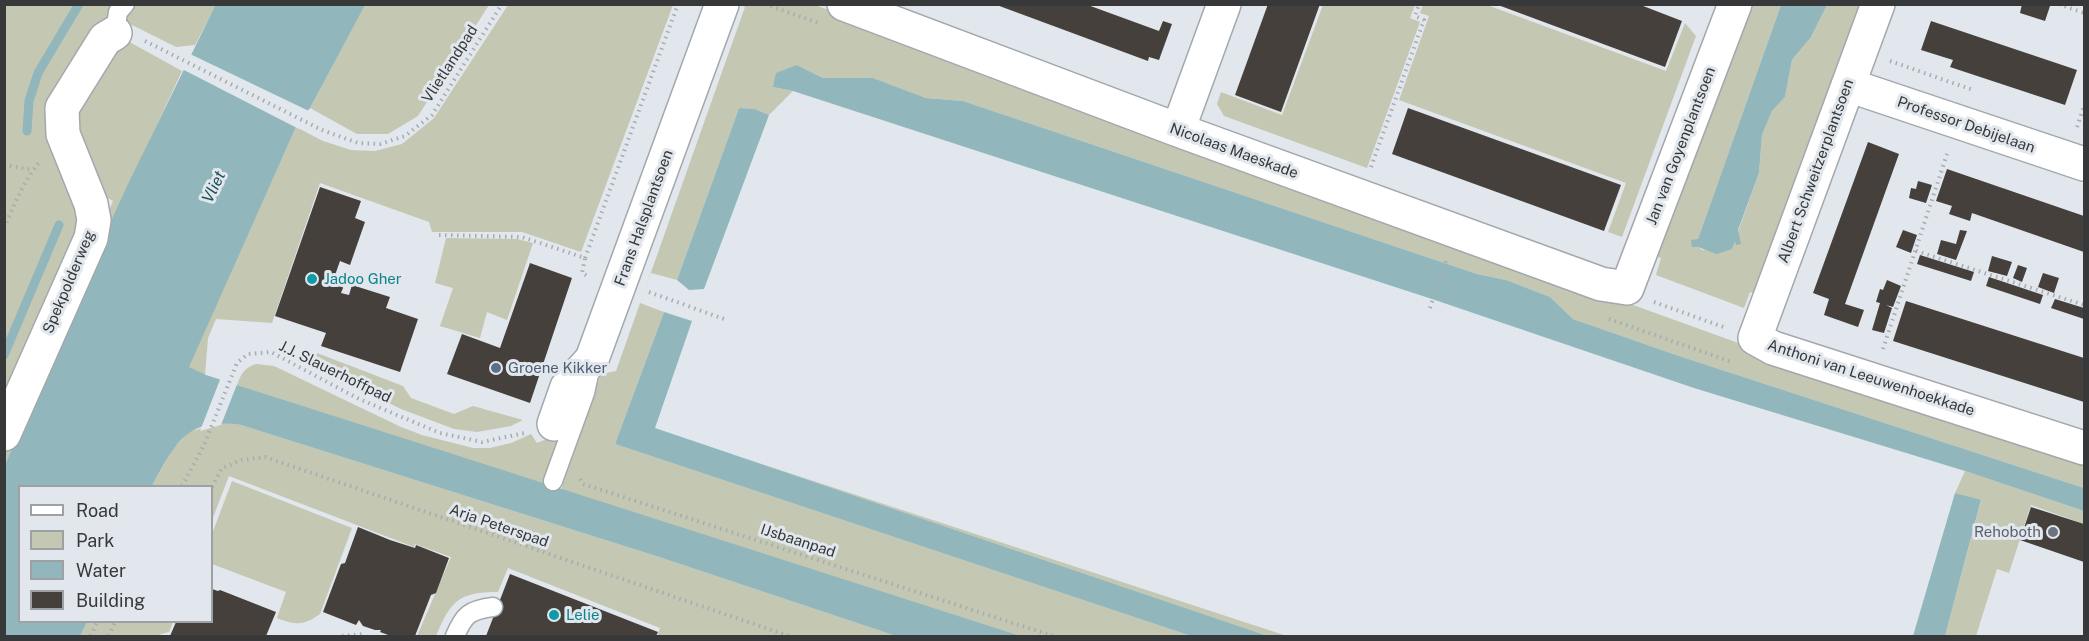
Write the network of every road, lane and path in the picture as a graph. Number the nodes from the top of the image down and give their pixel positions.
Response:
1 (502, 4) edge
2 (678, 4) edge
3 (722, 4) edge
4 (844, 4) edge
5 (1224, 4) edge
6 (1419, 4) edge
7 (1735, 4) edge
8 (1878, 4) edge
9 (2059, 4) edge
10 (2085, 13) edge
11 (120, 19) edge
12 (176, 57) dead end
13 (1848, 85) junction
14 (2085, 106) edge
15 (1957, 122) junction
16 (2077, 127) dead end
17 (1178, 130) junction
18 (63, 134) junction
19 (2085, 164) edge
20 (4, 165) edge
21 (33, 170) junction
22 (1360, 198) junction
23 (4, 228) edge
24 (439, 235) dead end
25 (1916, 251) junction
26 (585, 258) junction
27 (1446, 261) dead end
28 (620, 285) junction
29 (1627, 288) junction
30 (2085, 305) edge
31 (1430, 308) dead end
32 (724, 319) dead end
33 (1755, 338) junction
34 (1873, 379) junction
35 (561, 432) junction
36 (4, 434) edge
37 (2085, 448) edge
38 (553, 481) dead end
39 (183, 485) edge
40 (213, 485) edge
41 (492, 607) dead end
42 (342, 636) edge
43 (365, 636) edge
44 (455, 636) edge
45 (789, 636) edge
46 (1053, 636) edge

1 - 12 path, Vlietlandpad
2 - 26 path
3 - 28 street, Frans Halsplantsoen
4 - 17 street, Nicolaas Maeskade
5 - 17 street
6 - 22 path
7 - 29 street, Jan van Goyenplantsoen
8 - 13 street, Albert Schweitzerplantsoen
9 - 10 path
11 - 18 street, Spekpolderweg
13 - 15 street, Professor Debijelaan
13 - 33 street, Albert Schweitzerplantsoen
14 - 16 path
15 - 19 street, Professor Debijelaan
15 - 25 path
17 - 22 street, Nicolaas Maeskade
18 - 21 path
18 - 36 street, Spekpolderweg
20 - 21 path
21 - 23 path
22 - 29 street, Nicolaas Maeskade
24 - 26 path
25 - 30 path
25 - 34 path
26 - 28 path
27 - 31 path
28 - 32 path
28 - 35 street, Frans Halsplantsoen
29 - 33 path, Anthoni van Leeuwenhoekkade
33 - 34 street, Anthoni van Leeuwenhoekkade
34 - 37 street, Anthoni van Leeuwenhoekkade
35 - 38 lane
35 - 39 path, J.J. Slauerhoffpad
35 - 46 path, IJsbaanpad
40 - 45 path, Arja Peterspad
41 - 44 lane
42 - 43 path

